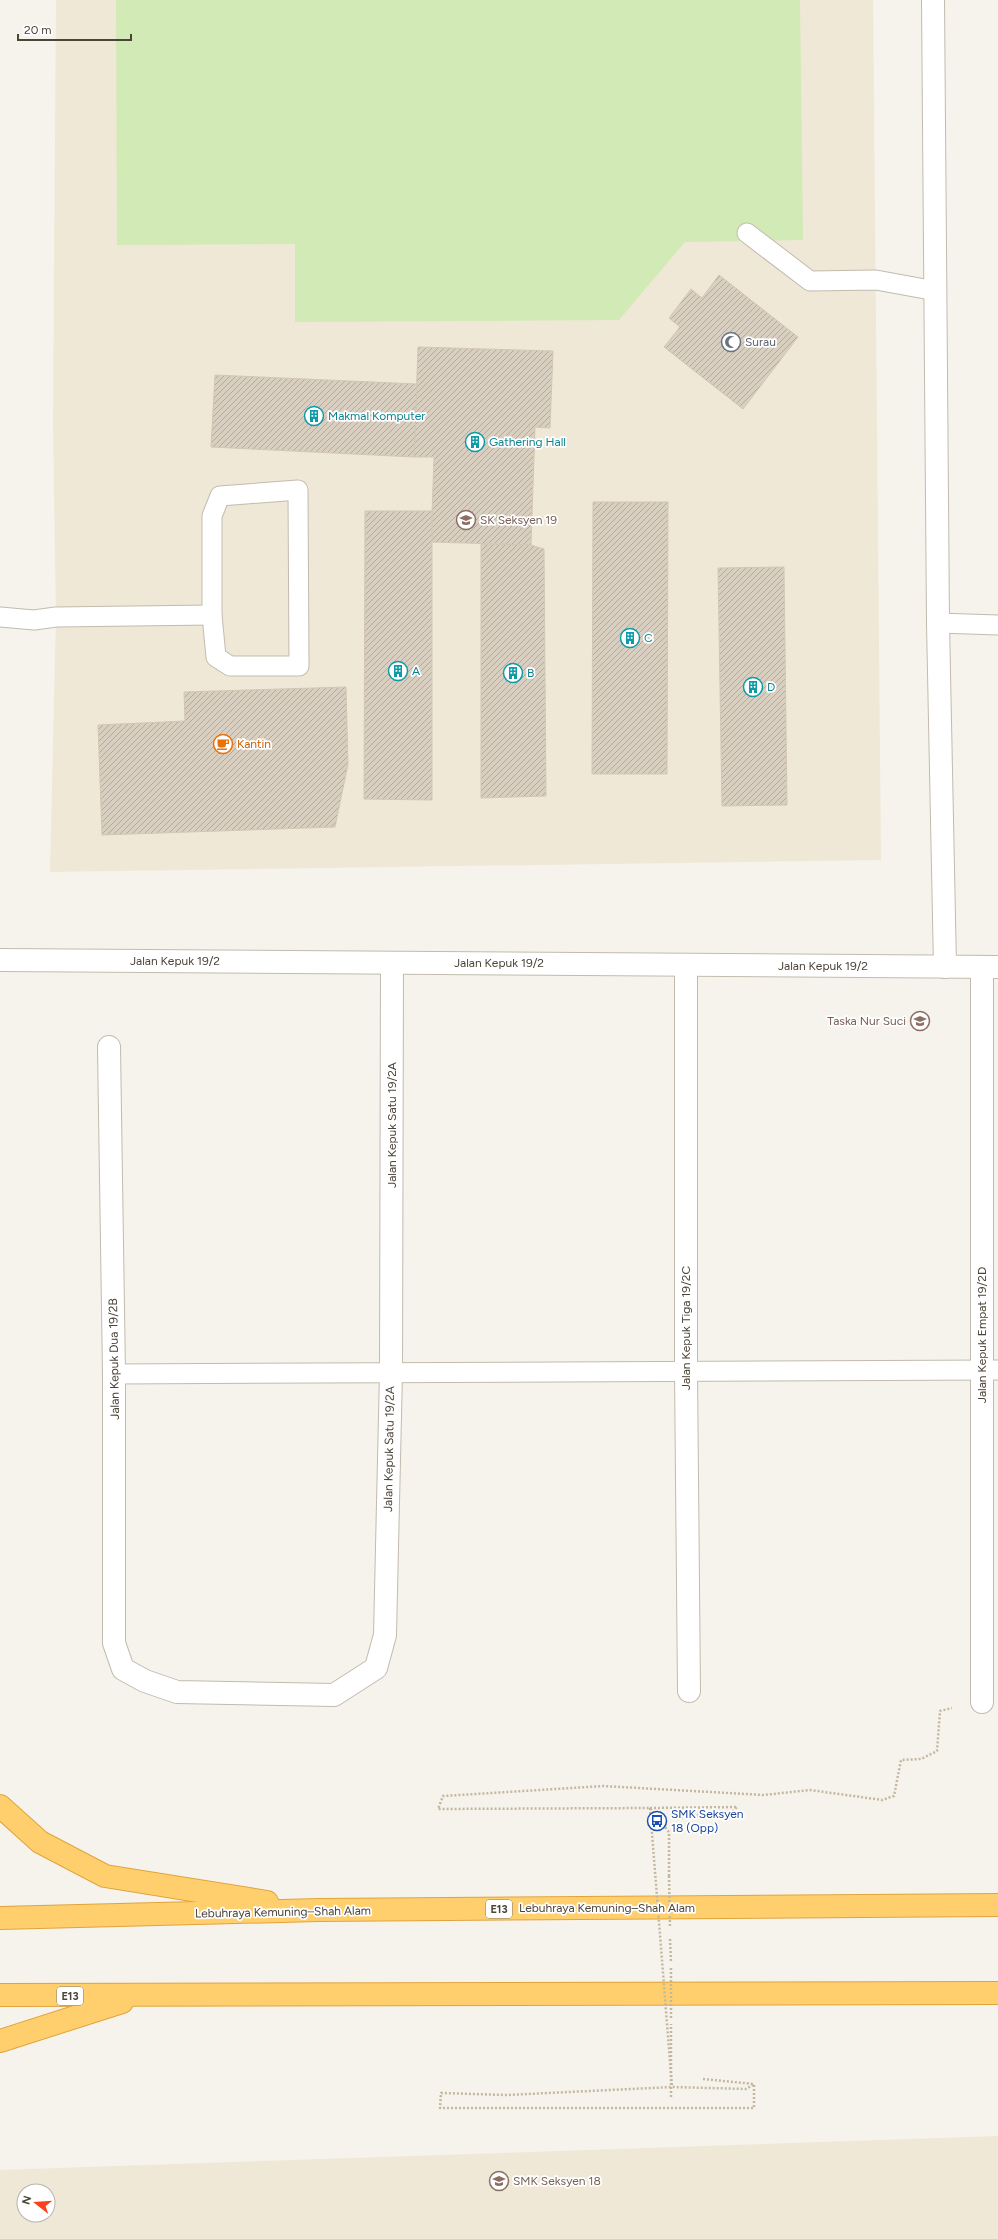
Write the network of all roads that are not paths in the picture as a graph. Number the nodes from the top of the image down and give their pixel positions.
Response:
1 (933, 0) edge
2 (747, 234) dead end
3 (936, 290) junction
4 (212, 615) junction
5 (0, 617) edge
6 (938, 624) junction
7 (998, 625) edge
8 (0, 960) edge
9 (392, 963) junction
10 (686, 965) junction
11 (945, 967) junction
12 (990, 967) edge
13 (109, 1047) dead end
14 (990, 1370) edge
15 (686, 1371) junction
16 (391, 1372) junction
17 (114, 1374) junction
18 (123, 1669) joint
19 (689, 1691) dead end
20 (982, 1702) road end
21 (0, 1806) edge
22 (991, 1904) edge
23 (319, 1910) junction
24 (0, 1918) edge
25 (998, 1993) edge
26 (0, 1995) edge
27 (140, 1996) junction
28 (0, 2041) edge

1 - 3 street
2 - 3 lane
3 - 6 street
4 - 4 lane
4 - 5 lane
6 - 7 lane
6 - 11 street
8 - 9 street, Jalan Kepuk 19/2
9 - 10 street, Jalan Kepuk 19/2
9 - 16 street, Jalan Kepuk Satu 19/2A
10 - 11 street, Jalan Kepuk 19/2
10 - 15 street, Jalan Kepuk Tiga 19/2C
11 - 12 street, Jalan Kepuk 19/2
12 - 14 street, Jalan Kepuk Empat 19/2D
13 - 17 street, Jalan Kepuk Dua 19/2B
14 - 15 lane
14 - 20 street, Jalan Kepuk Empat 19/2D
15 - 16 lane
15 - 19 street, Jalan Kepuk Tiga 19/2C
16 - 17 lane
16 - 18 street, Jalan Kepuk Satu 19/2A
17 - 18 street, Jalan Kepuk Dua 19/2B
21 - 23 highway
22 - 23 highway, Lebuhraya Kemuning–Shah Alam / E13
23 - 24 highway, Lebuhraya Kemuning–Shah Alam / E13
25 - 27 highway, E13
26 - 27 highway, E13
27 - 28 highway

